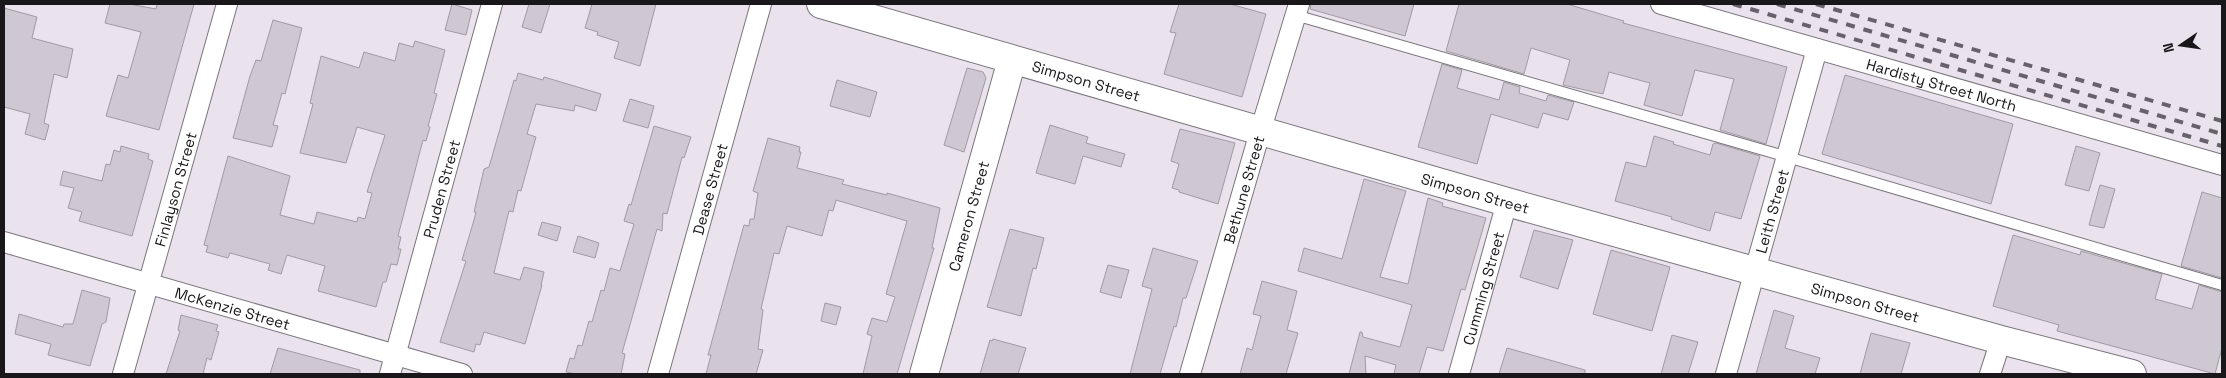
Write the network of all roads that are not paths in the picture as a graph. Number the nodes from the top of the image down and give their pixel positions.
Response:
1 (228, 4) edge
2 (492, 4) edge
3 (761, 4) edge
4 (821, 4) edge
5 (1661, 4) edge
6 (1297, 9) edge
7 (1817, 49) junction
8 (1012, 60) junction
9 (1260, 132) junction
10 (1786, 156) junction
11 (2222, 165) edge
12 (1507, 202) junction
13 (4, 242) edge
14 (1754, 270) junction
15 (150, 283) junction
16 (2222, 285) edge
17 (2000, 340) junction
18 (395, 355) junction
19 (123, 374) edge
20 (390, 374) edge
21 (462, 374) edge
22 (658, 374) edge
23 (924, 374) edge
24 (1190, 374) edge
25 (1459, 374) edge
26 (1726, 374) edge
27 (1990, 374) edge
28 (2132, 374) edge

1 - 15 street, Finlayson Street
2 - 18 street, Pruden Street
3 - 22 street, Dease Street
4 - 8 main road, Simpson Street
5 - 7 street, Hardisty Street North
6 - 9 street, Bethune Street
6 - 10 lane
7 - 10 street, Leith Street
7 - 11 street, Hardisty Street North
8 - 9 main road, Simpson Street
8 - 23 main road, Cameron Street
9 - 12 main road, Simpson Street
9 - 24 street, Bethune Street
10 - 14 street, Leith Street
10 - 16 lane
12 - 14 main road, Simpson Street
12 - 25 street, Cumming Street
13 - 15 street, McKenzie Street
14 - 17 main road, Simpson Street
14 - 26 street, Leith Street
15 - 18 street, McKenzie Street
15 - 19 street, Finlayson Street
17 - 27 street
17 - 28 main road, Simpson Street
18 - 20 street, Pruden Street
18 - 21 street, McKenzie Street

